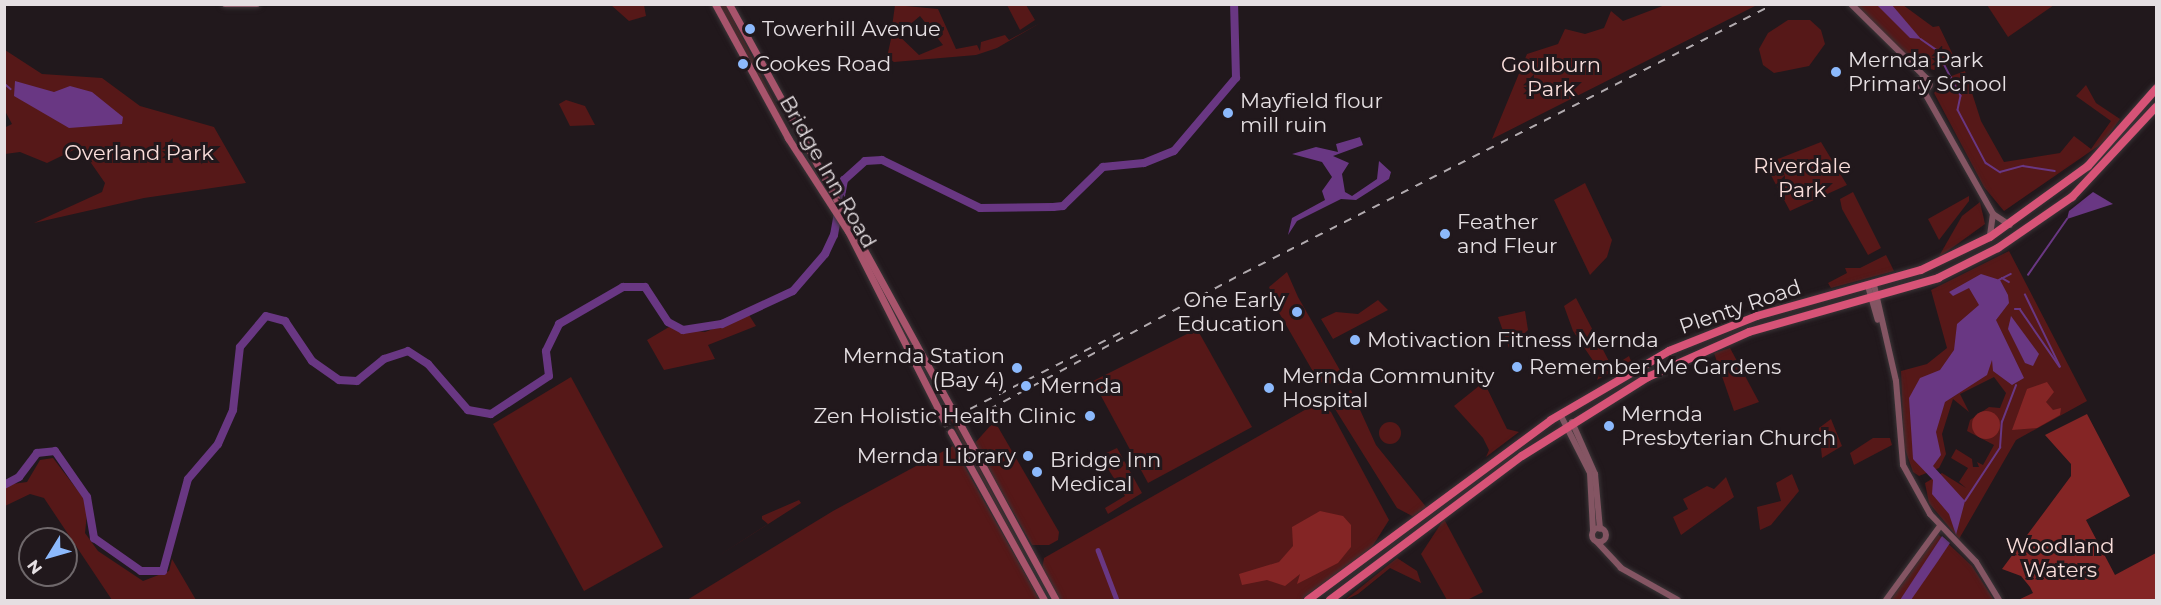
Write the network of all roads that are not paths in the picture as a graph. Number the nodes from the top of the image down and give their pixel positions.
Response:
1 (225, 4) edge
2 (257, 4) edge
3 (715, 4) edge
4 (729, 4) edge
5 (1851, 4) edge
6 (2157, 89) edge
7 (2157, 106) edge
8 (799, 132) junction
9 (787, 135) junction
10 (1993, 214) junction
11 (2010, 225) junction
12 (1990, 237) junction
13 (1871, 286) junction
14 (1874, 298) junction
15 (946, 399) junction
16 (936, 405) junction
17 (1560, 414) junction
18 (955, 415) dead end
19 (944, 420) tunnel mouth
20 (1569, 423) junction
21 (961, 426) dead end
22 (951, 432) tunnel mouth
23 (1942, 529) junction
24 (1597, 530) junction
25 (1600, 541) junction
26 (1033, 558) junction
27 (1024, 563) junction
28 (1044, 600) edge
29 (1056, 600) edge
30 (1308, 600) edge
31 (1330, 600) edge
32 (1678, 600) edge
33 (1886, 600) edge
34 (1999, 600) edge

1 - 2 street
3 - 9 main road, Bridge Inn Road
4 - 8 main road, Bridge Inn Road
5 - 10 street
6 - 11 highway, Plenty Road
7 - 14 highway, Plenty Road
8 - 9 main road
8 - 15 main road, Bridge Inn Road
9 - 16 main road, Bridge Inn Road
10 - 11 street
10 - 12 street
11 - 12 highway, Plenty Road
12 - 13 highway, Plenty Road
13 - 14 street
13 - 17 highway, Plenty Road
14 - 20 highway, Plenty Road
14 - 23 street
15 - 16 main road
15 - 18 main road, Bridge Inn Road
16 - 19 main road, Bridge Inn Road
17 - 20 street
17 - 30 highway, Plenty Road
20 - 24 street
20 - 31 highway, Plenty Road
21 - 26 main road
22 - 27 main road
23 - 33 street
23 - 34 street
24 - 25 street
24 - 25 street
25 - 32 street
26 - 27 main road
26 - 29 main road
27 - 28 main road

